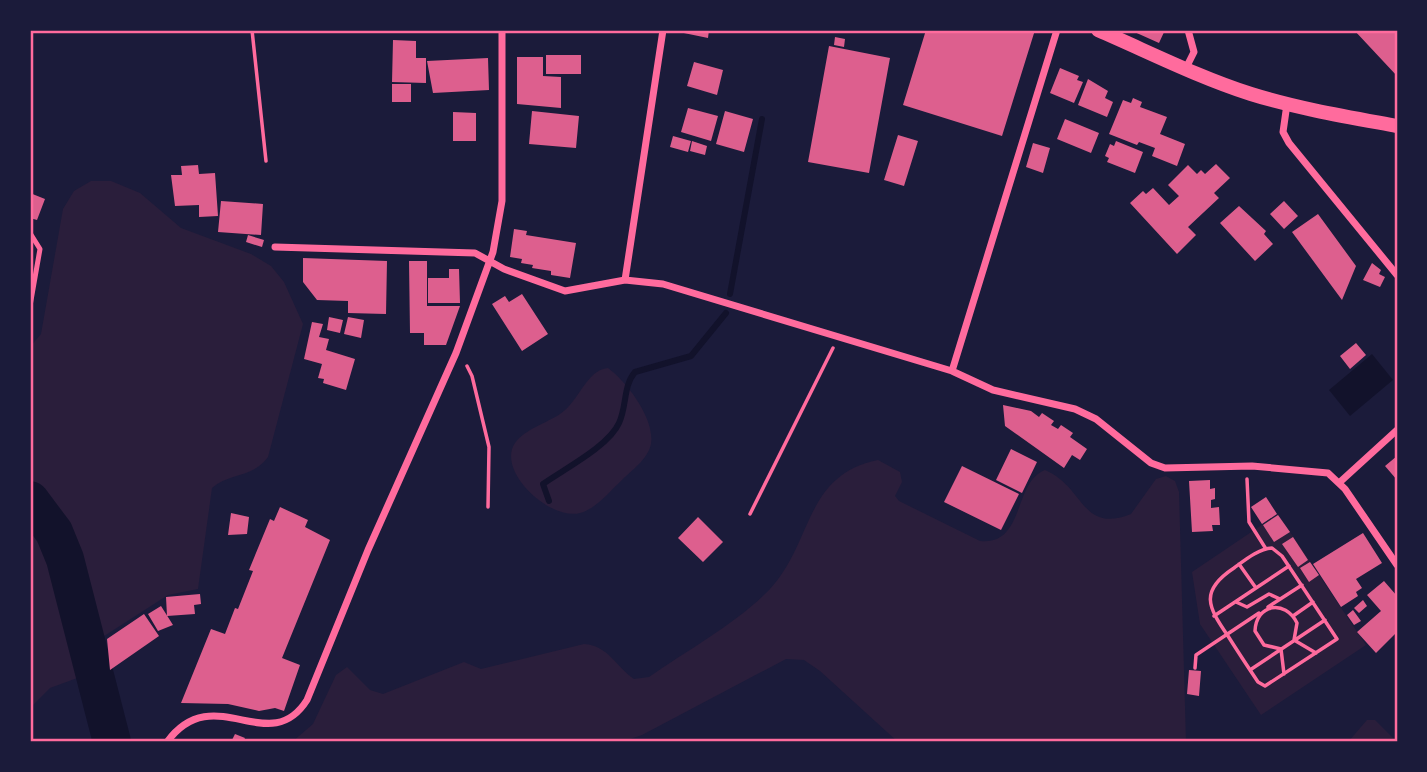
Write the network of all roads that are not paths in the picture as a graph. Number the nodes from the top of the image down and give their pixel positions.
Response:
1 (502, 30) edge
2 (663, 30) edge
3 (1057, 30) edge
4 (1098, 30) edge
5 (1188, 30) edge
6 (1186, 69) junction
7 (1287, 104) junction
8 (1397, 126) edge
9 (30, 233) edge
10 (275, 247) dead end
11 (489, 261) junction
12 (1397, 275) edge
13 (625, 280) junction
14 (30, 306) edge
15 (952, 371) junction
16 (1397, 430) edge
17 (1340, 482) junction
18 (1397, 565) edge
19 (167, 742) edge

1 - 11 street
2 - 13 street
3 - 15 street
4 - 6 main road
5 - 6 street
6 - 7 main road
7 - 8 main road
7 - 12 street
9 - 14 lane
10 - 11 street
11 - 13 street
11 - 19 street
13 - 15 street
15 - 17 street
16 - 17 street
17 - 18 street

